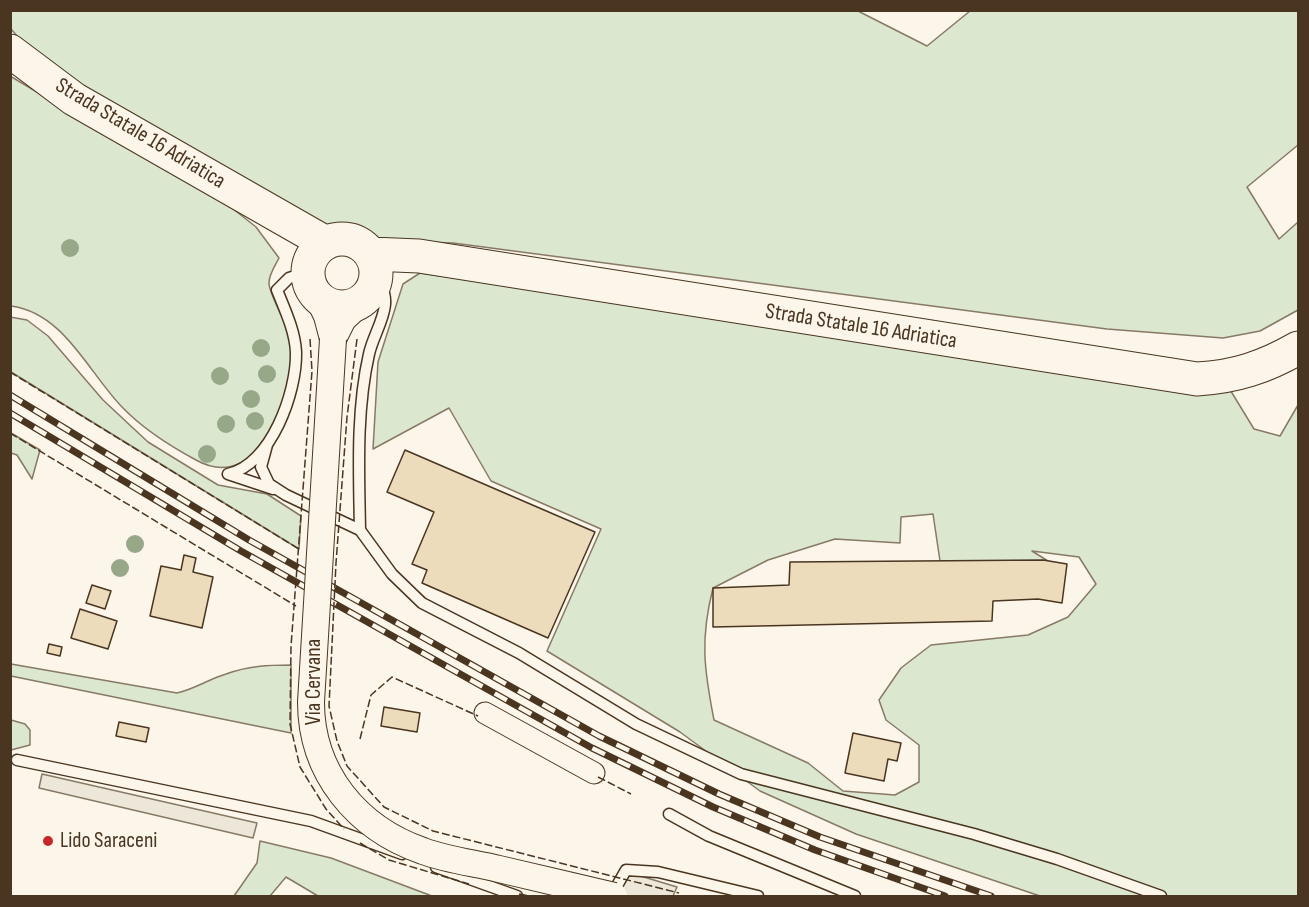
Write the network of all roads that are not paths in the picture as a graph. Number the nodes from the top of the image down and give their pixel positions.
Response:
1 (10, 51) edge
2 (315, 270) junction
3 (371, 278) junction
4 (333, 339) junction
5 (1299, 348) edge
6 (267, 445) junction
7 (286, 495) junction
8 (360, 531) junction
9 (485, 713) dead end
10 (17, 760) dead end
11 (594, 772) dead end
12 (669, 814) dead end
13 (517, 897) edge
14 (612, 897) edge
15 (758, 897) edge
16 (855, 897) edge
17 (1161, 897) edge

1 - 2 main road, Strada Statale 16 Adriatica
2 - 3 main road, Strada Statale 16 Adriatica
2 - 3 main road
2 - 4 street, Via Cervana
2 - 6 lane
3 - 4 street, Via Cervana
3 - 5 main road, Strada Statale 16 Adriatica
3 - 8 lane
4 - 14 street, Via Cervana, bridge
6 - 7 lane
6 - 7 lane
7 - 8 lane
8 - 17 lane
9 - 11 street
10 - 13 lane
12 - 16 lane
14 - 15 lane

